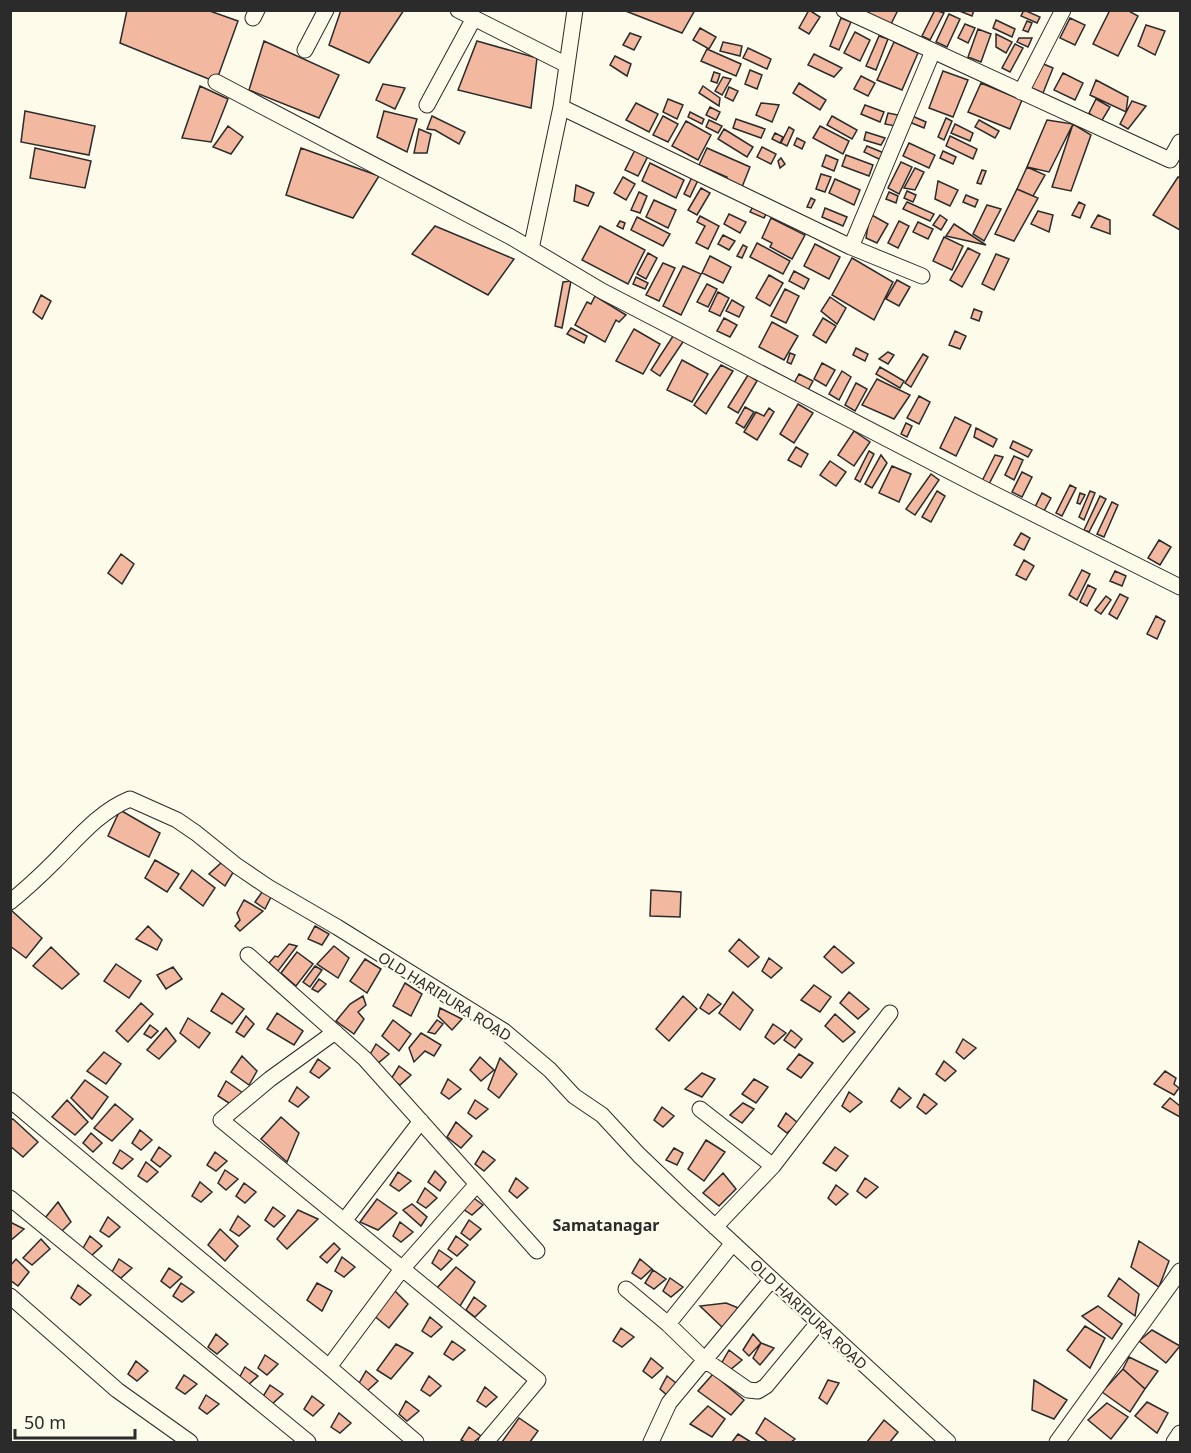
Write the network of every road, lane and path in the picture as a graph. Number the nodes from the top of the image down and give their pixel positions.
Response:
1 (326, 10) edge
2 (458, 10) edge
3 (575, 10) edge
4 (844, 10) edge
5 (1063, 10) edge
6 (474, 18) junction
7 (305, 50) dead end
8 (933, 51) junction
9 (567, 64) junction
10 (216, 82) dead end
11 (1021, 92) junction
12 (427, 105) dead end
13 (561, 107) junction
14 (1180, 142) edge
15 (851, 247) junction
16 (531, 249) junction
17 (922, 276) dead end
18 (1180, 587) edge
19 (10, 902) edge
20 (248, 955) dead end
21 (890, 1013) dead end
22 (335, 1032) junction
23 (10, 1100) edge
24 (699, 1109) dead end
25 (421, 1121) junction
26 (773, 1166) junction
27 (477, 1184) junction
28 (10, 1198) edge
29 (344, 1221) junction
30 (715, 1227) junction
31 (733, 1243) junction
32 (537, 1251) dead end
33 (402, 1269) junction
34 (1180, 1271) edge
35 (772, 1279) junction
36 (626, 1289) dead end
37 (10, 1296) edge
38 (818, 1323) junction
39 (668, 1324) junction
40 (705, 1360) junction
41 (329, 1367) junction
42 (1180, 1434) edge
43 (190, 1443) edge
44 (308, 1443) edge
45 (416, 1443) edge
46 (486, 1443) edge
47 (651, 1443) edge
48 (948, 1443) edge
49 (1057, 1443) edge
50 (1174, 1443) edge

1 - 7 street
2 - 6 street
3 - 9 street
4 - 8 street
5 - 11 street
6 - 9 street
6 - 12 street
8 - 11 street
8 - 15 street
9 - 13 street
10 - 16 street
11 - 14 street
13 - 15 street
13 - 16 street
15 - 17 street
16 - 18 street
19 - 30 street, OLD HARIPURA ROAD
20 - 22 street
21 - 26 street
22 - 25 street
22 - 29 street
23 - 41 street
24 - 26 street
25 - 27 street
25 - 29 street
26 - 30 street
27 - 32 street
27 - 33 street
28 - 44 street
29 - 33 street
30 - 31 street, OLD HARIPURA ROAD
31 - 35 street, OLD HARIPURA ROAD
31 - 39 street
33 - 41 street
33 - 46 street
34 - 49 street
35 - 38 street, OLD HARIPURA ROAD
35 - 40 street
36 - 39 street
37 - 43 street
38 - 40 street
38 - 48 street, OLD HARIPURA ROAD
39 - 40 street
40 - 47 street
41 - 45 street
42 - 50 street

